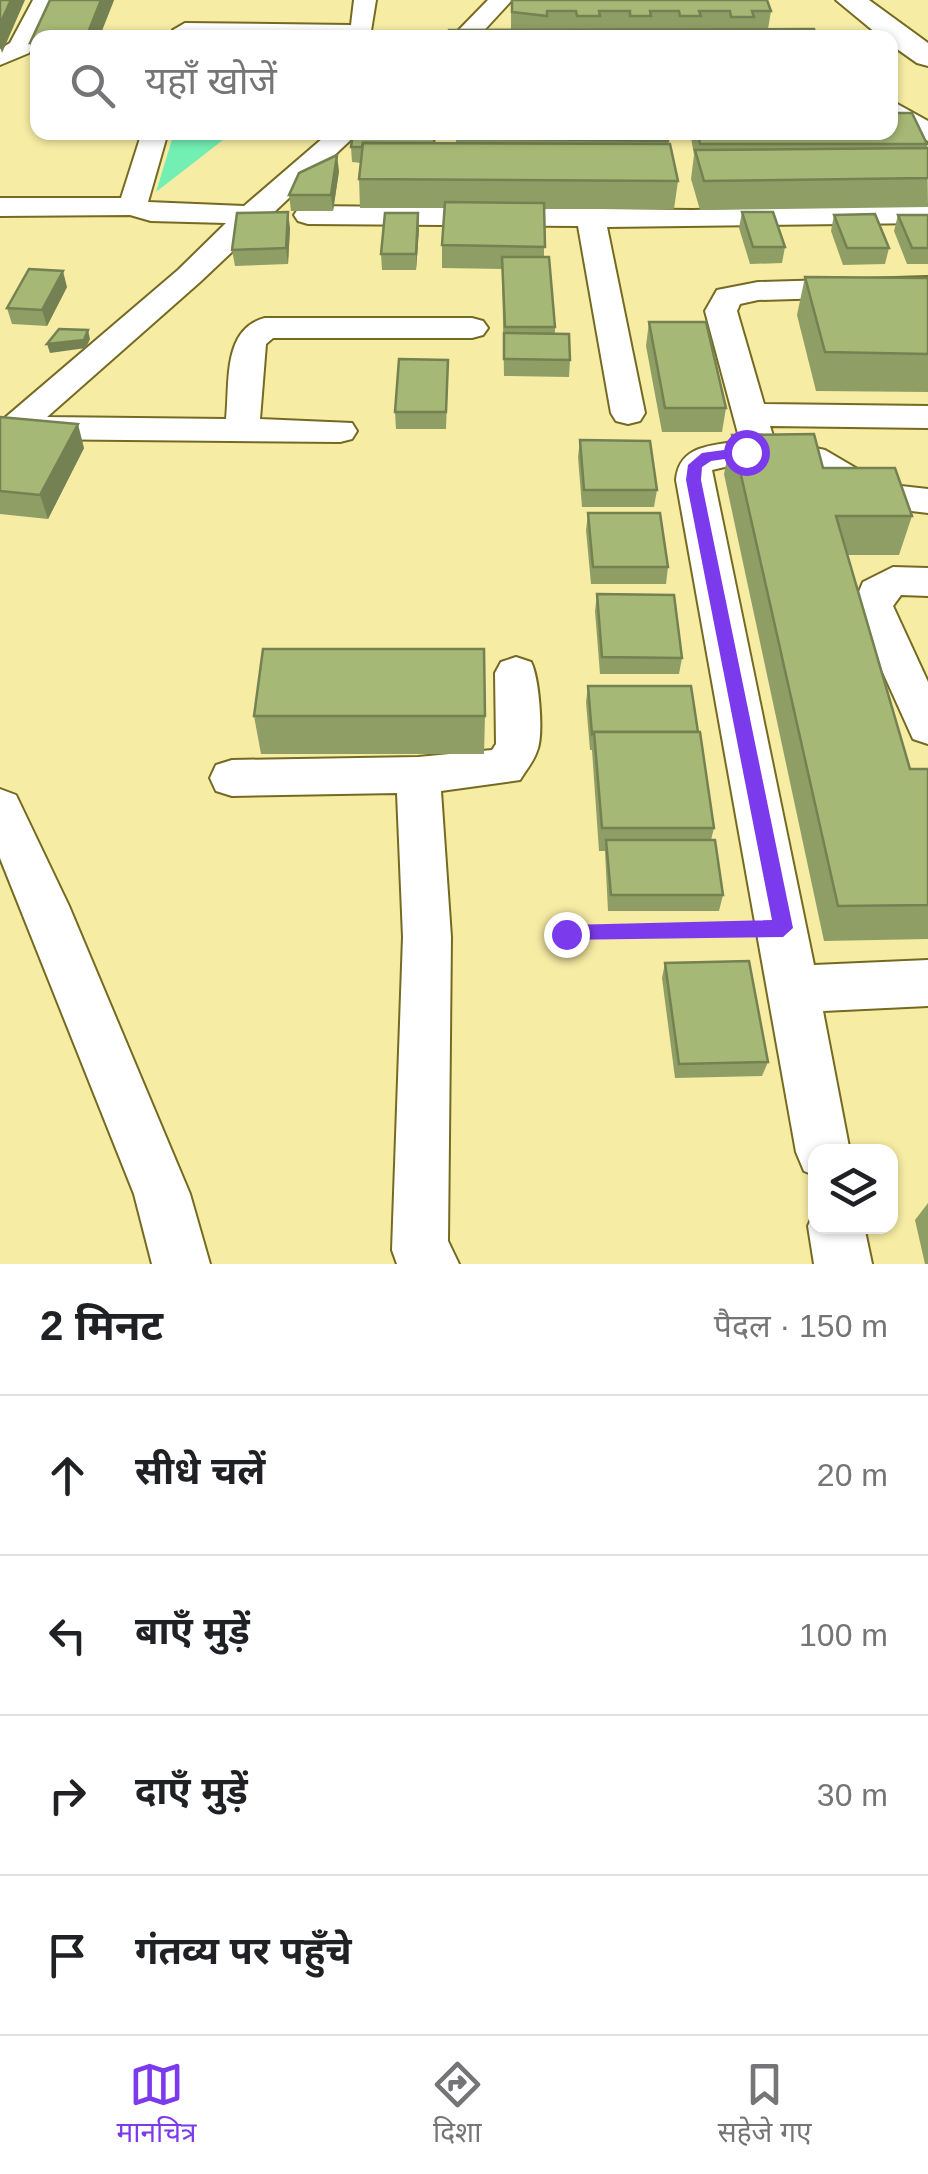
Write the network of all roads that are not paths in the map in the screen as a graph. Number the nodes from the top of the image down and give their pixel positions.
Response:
1 (44, 0) edge
2 (194, 0) edge
3 (365, 0) edge
4 (501, 0) edge
5 (827, 0) edge
6 (850, 0) edge
7 (185, 30) edge
8 (362, 30) edge
9 (471, 30) edge
10 (867, 30) edge
11 (891, 30) edge
12 (898, 35) edge
13 (898, 54) edge
14 (928, 57) edge
15 (0, 58) edge
16 (928, 76) edge
17 (153, 140) edge
18 (337, 140) edge
19 (133, 206) junction
20 (0, 207) edge
21 (928, 214) edge
22 (251, 215) junction
23 (308, 215) edge
24 (591, 218) junction
25 (928, 286) edge
26 (472, 328) dead end
27 (628, 413) dead end
28 (928, 417) edge
29 (242, 430) junction
30 (340, 431) dead end
31 (753, 432) junction
32 (6, 434) edge
33 (928, 500) edge
34 (928, 582) edge
35 (516, 673) dead end
36 (928, 727) edge
37 (418, 775) junction
38 (232, 778) dead end
39 (0, 808) edge
40 (928, 983) edge
41 (794, 989) junction
42 (822, 1144) edge
43 (837, 1234) edge
44 (181, 1264) edge
45 (430, 1264) edge
46 (843, 1264) edge

1 - 15 street
2 - 7 street
3 - 8 street
4 - 9 street
5 - 10 main road
6 - 11 main road
12 - 14 main road
13 - 16 main road
17 - 19 street
18 - 22 street
19 - 20 street
19 - 22 street
21 - 24 street
22 - 32 street
23 - 24 street
24 - 27 street
25 - 31 street
26 - 29 street
28 - 31 street
29 - 30 street
29 - 32 street
31 - 33 street
31 - 41 street
34 - 36 street
35 - 37 street
37 - 38 street
37 - 45 street
39 - 44 street
40 - 41 street
41 - 42 street
43 - 46 street

